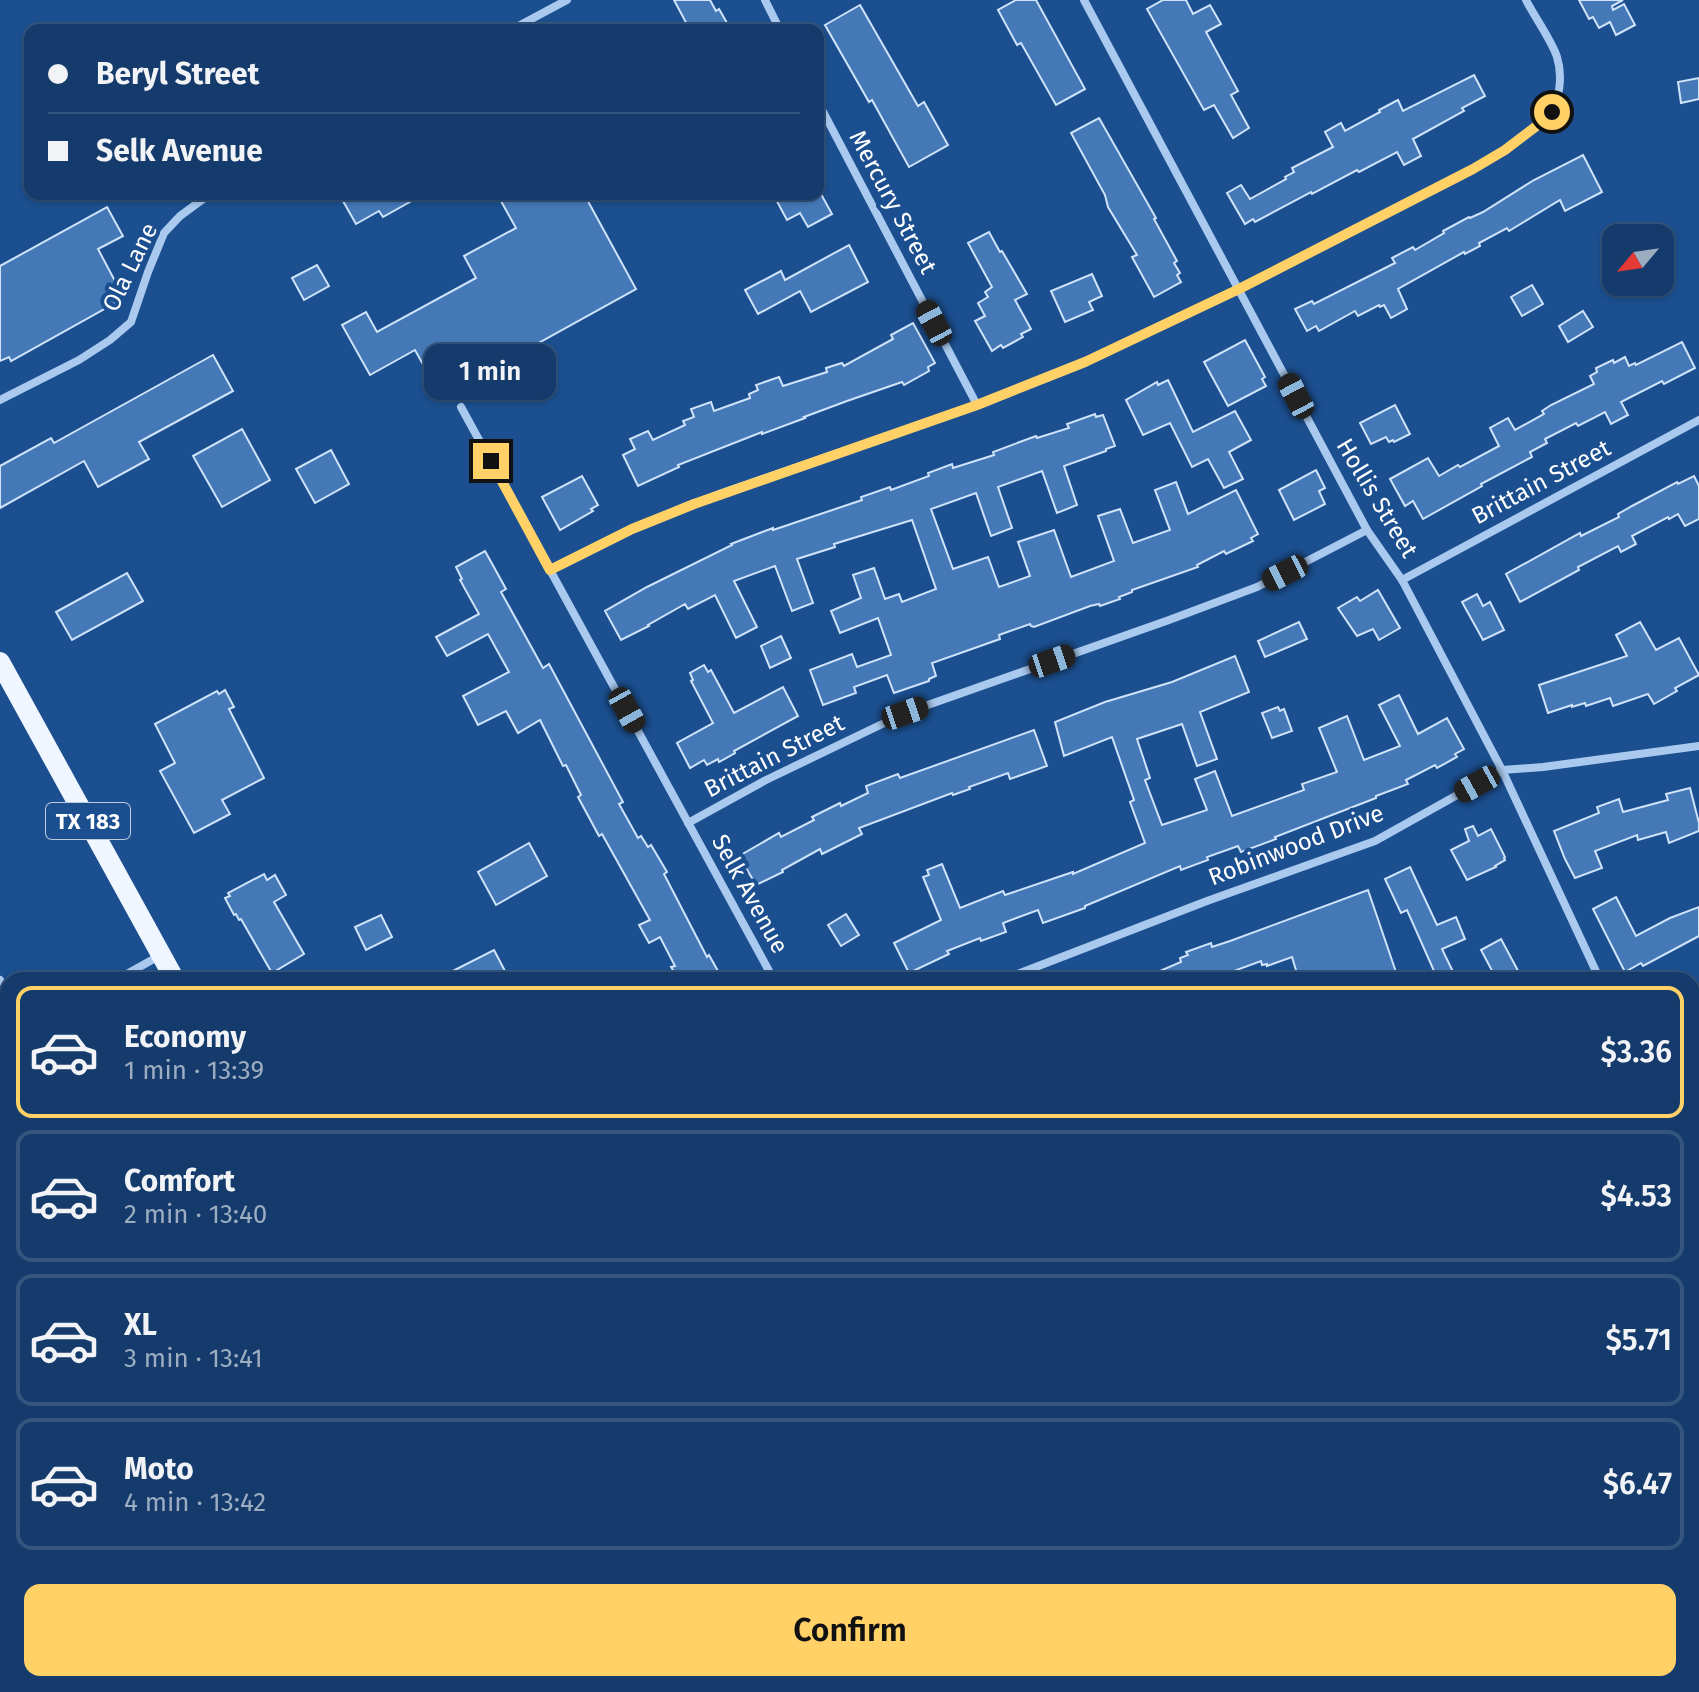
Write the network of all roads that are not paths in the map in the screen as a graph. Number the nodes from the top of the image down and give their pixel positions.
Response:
1 (567, 0) edge
2 (765, 0) edge
3 (1084, 0) edge
4 (1526, 0) edge
5 (522, 24) edge
6 (777, 24) edge
7 (824, 113) edge
8 (202, 200) edge
9 (1239, 289) junction
10 (0, 400) edge
11 (977, 405) junction
12 (461, 407) dead end
13 (1699, 420) edge
14 (1367, 530) junction
15 (550, 570) junction
16 (1402, 580) junction
17 (0, 662) edge
18 (1699, 746) edge
19 (1502, 770) junction
20 (688, 823) junction
21 (162, 955) junction
22 (131, 972) edge
23 (171, 972) edge
24 (770, 972) edge
25 (1023, 972) edge
26 (1596, 972) edge

1 - 5 street
2 - 6 street
3 - 9 street, Hollis Street
4 - 9 street
7 - 11 street, Mercury Street
8 - 10 street, Ola Lane
9 - 11 street
9 - 14 street, Hollis Street
11 - 15 street
12 - 15 street, Selk Avenue
13 - 16 street, Brittain Street
14 - 16 street, Hollis Street
14 - 20 street, Brittain Street
15 - 20 street, Selk Avenue
16 - 19 street, Hollis Street
17 - 21 main road, TX 183
18 - 19 street, Robinwood Drive
19 - 25 street, Robinwood Drive
19 - 26 street, Hollis Street
20 - 24 street, Selk Avenue
21 - 22 street
21 - 23 main road, TX 183

